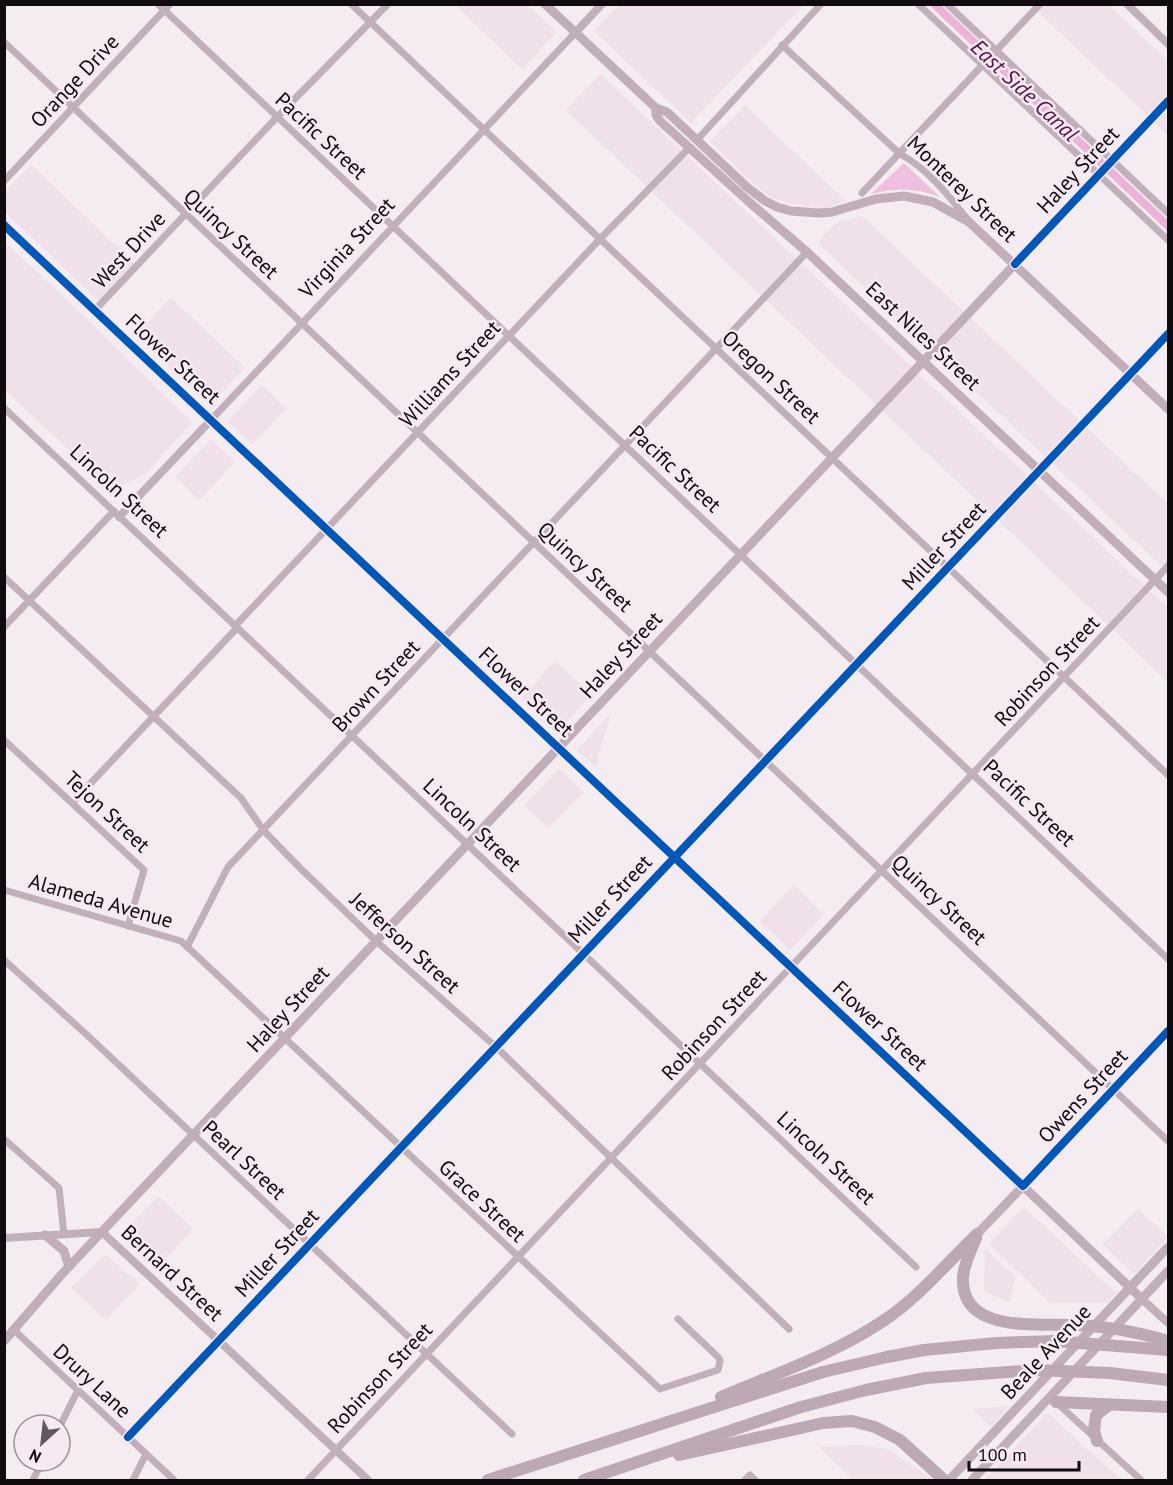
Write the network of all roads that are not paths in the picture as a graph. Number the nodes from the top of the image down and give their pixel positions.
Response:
1 (158, 4) edge
2 (351, 4) edge
3 (388, 4) edge
4 (545, 4) edge
5 (602, 4) edge
6 (821, 4) edge
7 (918, 4) edge
8 (947, 4) edge
9 (1040, 4) edge
10 (1127, 4) edge
11 (168, 8) edge
12 (371, 23) junction
13 (575, 33) junction
14 (4, 42) edge
15 (1168, 44) edge
16 (782, 45) junction
17 (996, 52) junction
18 (984, 64) junction
19 (1168, 101) edge
20 (74, 107) junction
21 (277, 117) junction
22 (484, 129) junction
23 (693, 143) junction
24 (900, 154) junction
25 (1113, 160) junction
26 (1099, 175) junction
27 (4, 181) edge
28 (862, 193) dead end
29 (186, 213) junction
30 (1168, 213) edge
31 (969, 222) junction
32 (4, 225) edge
33 (393, 226) junction
34 (600, 239) junction
35 (1168, 240) edge
36 (807, 252) junction
37 (1015, 264) junction
38 (95, 310) junction
39 (302, 323) junction
40 (1168, 334) edge
41 (509, 335) junction
42 (716, 348) junction
43 (923, 361) junction
44 (1131, 374) junction
45 (4, 408) edge
46 (1168, 410) edge
47 (211, 420) junction
48 (418, 432) junction
49 (625, 445) junction
50 (832, 458) junction
51 (1040, 471) junction
52 (117, 514) junction
53 (327, 529) junction
54 (534, 542) junction
55 (741, 554) junction
56 (1168, 566) edge
57 (948, 567) junction
58 (4, 577) edge
59 (1155, 580) junction
60 (1168, 592) edge
61 (29, 601) junction
62 (4, 627) edge
63 (236, 627) junction
64 (443, 639) junction
65 (650, 651) junction
66 (857, 664) junction
67 (1064, 676) junction
68 (153, 717) junction
69 (352, 736) junction
70 (4, 740) edge
71 (559, 748) junction
72 (766, 760) junction
73 (973, 773) junction
74 (1168, 775) edge
75 (73, 802) junction
76 (264, 831) junction
77 (467, 845) junction
78 (675, 857) junction
79 (882, 870) junction
80 (4, 890) edge
81 (128, 926) junction
82 (376, 941) junction
83 (187, 947) junction
84 (584, 954) junction
85 (1168, 959) edge
86 (4, 960) edge
87 (791, 967) junction
88 (1168, 1031) edge
89 (285, 1039) junction
90 (496, 1047) junction
91 (700, 1064) junction
92 (1114, 1089) junction
93 (193, 1136) junction
94 (4, 1139) edge
95 (1168, 1141) edge
96 (401, 1148) junction
97 (610, 1158) junction
98 (1023, 1186) junction
99 (102, 1232) junction
100 (64, 1234) junction
101 (978, 1234) junction
102 (45, 1235) junction
103 (4, 1238) edge
104 (310, 1245) junction
105 (1168, 1247) edge
106 (517, 1257) junction
107 (69, 1267) junction
108 (916, 1267) dead end
109 (1168, 1271) edge
110 (1130, 1288) junction
111 (1142, 1299) junction
112 (678, 1319) dead end
113 (1168, 1323) edge
114 (789, 1329) dead end
115 (14, 1330) junction
116 (4, 1341) edge
117 (219, 1341) junction
118 (1168, 1341) edge
119 (1168, 1350) edge
120 (426, 1353) junction
121 (1168, 1380) edge
122 (1037, 1387) junction
123 (78, 1390) junction
124 (1053, 1400) junction
125 (1109, 1405) junction
126 (1168, 1407) edge
127 (66, 1413) edge
128 (656, 1425) junction
129 (512, 1434) dead end
130 (128, 1437) junction
131 (1097, 1441) junction
132 (335, 1450) junction
133 (146, 1454) junction
134 (628, 1466) junction
135 (133, 1480) edge
136 (174, 1480) edge
137 (308, 1480) edge
138 (368, 1480) edge
139 (488, 1480) edge
140 (584, 1480) edge
141 (944, 1480) edge
142 (949, 1480) edge
143 (972, 1480) edge
144 (1142, 1480) edge

1 - 11 street, Pacific Street
2 - 12 street, Oregon Street
3 - 12 street, West Drive
4 - 13 main road, East Niles Street
5 - 13 street, Virginia Street
6 - 16 street, Williams Street
7 - 18 street
8 - 17 street
9 - 17 street
10 - 15 street
11 - 20 street, Orange Drive
11 - 21 street, Pacific Street
12 - 21 street, West Drive
12 - 22 street, Oregon Street
13 - 22 street, Virginia Street
13 - 23 main road, East Niles Street
14 - 20 street, Quincy Street
16 - 23 street, Williams Street
16 - 24 street, Monterey Street
17 - 18 street
17 - 25 street
18 - 24 street
18 - 26 street
19 - 25 street, Haley Street
20 - 27 street, Orange Drive
20 - 29 street, Quincy Street
21 - 29 street, West Drive
21 - 33 street, Pacific Street
22 - 33 street, Virginia Street
22 - 34 street, Oregon Street
23 - 31 main road, East Niles Street
23 - 34 street, Williams Street
23 - 36 main road, East Niles Street
24 - 28 street
24 - 31 street, Monterey Street
25 - 26 street, Haley Street
25 - 30 street
26 - 35 street
26 - 37 street, Haley Street
29 - 38 street, West Drive
29 - 39 street, Quincy Street
31 - 37 main road, Monterey Street
32 - 38 street, Flower Street
33 - 39 street, Virginia Street
33 - 41 street, Pacific Street
34 - 41 street, Williams Street
34 - 42 street, Oregon Street
36 - 42 street, Brown Street
36 - 43 main road, East Niles Street
37 - 43 main road, Haley Street
37 - 44 main road, Monterey Street
38 - 47 street, Flower Street
39 - 47 street, Virginia Street
39 - 48 street, Quincy Street
40 - 44 street, Miller Street
41 - 48 street, Williams Street
41 - 49 street, Pacific Street
42 - 49 street, Brown Street
42 - 50 street, Oregon Street
43 - 50 main road, Haley Street
43 - 51 main road, East Niles Street
44 - 46 main road, Monterey Street
44 - 51 street, Miller Street
45 - 52 street, Lincoln Street
47 - 52 street, Virginia Street
47 - 53 street, Flower Street
48 - 53 street, Williams Street
48 - 54 street, Quincy Street
49 - 54 street, Brown Street
49 - 55 street, Pacific Street
50 - 55 main road, Haley Street
50 - 57 street, Oregon Street
51 - 57 street, Miller Street
51 - 59 main road, East Niles Street
52 - 61 street, Virginia Street
52 - 63 street, Lincoln Street
53 - 63 street, Williams Street
53 - 64 street, Flower Street
54 - 64 street, Brown Street
54 - 65 street, Quincy Street
55 - 65 main road, Haley Street
55 - 66 street, Pacific Street
56 - 59 street, Robinson Street
57 - 66 street, Miller Street
57 - 67 street, Oregon Street
58 - 61 street, Jefferson Street
59 - 60 main road, East Niles Street
59 - 67 street, Robinson Street
61 - 62 street, Virginia Street
61 - 68 street, Jefferson Street
63 - 68 street, Williams Street
63 - 69 street, Lincoln Street
64 - 69 street, Brown Street
64 - 71 street, Flower Street
65 - 71 main road, Haley Street
65 - 72 street, Quincy Street
66 - 72 street, Miller Street
66 - 73 street, Pacific Street
67 - 73 street, Robinson Street
67 - 74 street, Oregon Street
68 - 75 street, Williams Street
68 - 76 street, Jefferson Street
69 - 76 street, Brown Street
69 - 77 street, Lincoln Street
70 - 75 street, Tejon Street
71 - 77 main road, Haley Street
71 - 78 street, Flower Street
72 - 78 street, Miller Street
72 - 79 street, Quincy Street
73 - 79 street, Robinson Street
73 - 85 street, Pacific Street
75 - 81 street, Tejon Street
76 - 82 street, Jefferson Street
76 - 83 street, Brown Street
77 - 82 main road, Haley Street
77 - 84 street, Lincoln Street
78 - 84 street, Miller Street
78 - 87 street, Flower Street
79 - 87 street, Robinson Street
79 - 92 street, Quincy Street
80 - 81 street, Alameda Avenue
81 - 83 street, Alameda Avenue
82 - 89 main road, Haley Street
82 - 90 street, Jefferson Street
83 - 89 street, Grace Street
84 - 90 street, Miller Street
84 - 91 street, Lincoln Street
86 - 93 street, Pearl Street
87 - 91 street, Robinson Street
87 - 98 street, Flower Street
88 - 92 street, Owens Street
89 - 93 main road, Haley Street
89 - 96 street, Grace Street
90 - 96 street, Miller Street
90 - 97 street, Jefferson Street
91 - 97 street, Robinson Street
91 - 108 street, Lincoln Street
92 - 95 street, Quincy Street
92 - 98 street, Owens Street
93 - 99 main road, Haley Street
93 - 104 street, Pearl Street
94 - 100 street
96 - 104 street, Miller Street
96 - 106 street, Grace Street
97 - 106 street, Robinson Street
97 - 114 street, Jefferson Street
98 - 101 main road, Owens Street
98 - 110 main road, Flower Street
99 - 100 street, Bernard Street
99 - 107 main road, Haley Street
99 - 117 street, Bernard Street
100 - 102 street, Bernard Street
101 - 118 highway
101 - 128 highway
102 - 103 street, Bernard Street
102 - 107 main road
104 - 117 street, Miller Street
104 - 120 street, Pearl Street
105 - 110 main road, Beale Avenue
106 - 112 street, Grace Street
106 - 120 street, Robinson Street
107 - 115 main road, Haley Street
109 - 111 main road, Beale Avenue
110 - 111 main road, Flower Street
110 - 122 main road, Beale Avenue
111 - 113 street, Flower Street
111 - 124 main road, Beale Avenue
115 - 116 main road, Haley Street
115 - 123 street, Drury Lane
117 - 130 street, Miller Street
117 - 132 street, Bernard Street
119 - 128 highway
120 - 129 street, Pearl Street
120 - 132 street, Robinson Street
121 - 134 highway
122 - 124 main road
122 - 142 main road, Beale Avenue
123 - 127 street
123 - 130 street, Drury Lane
124 - 125 highway
124 - 131 street
124 - 143 main road, Beale Avenue
125 - 126 highway
125 - 131 highway
128 - 139 highway
130 - 133 street, Drury Lane
131 - 144 street
132 - 137 street, Robinson Street
132 - 138 street, Bernard Street
133 - 135 street
133 - 136 street, Drury Lane
134 - 140 highway
134 - 141 highway

